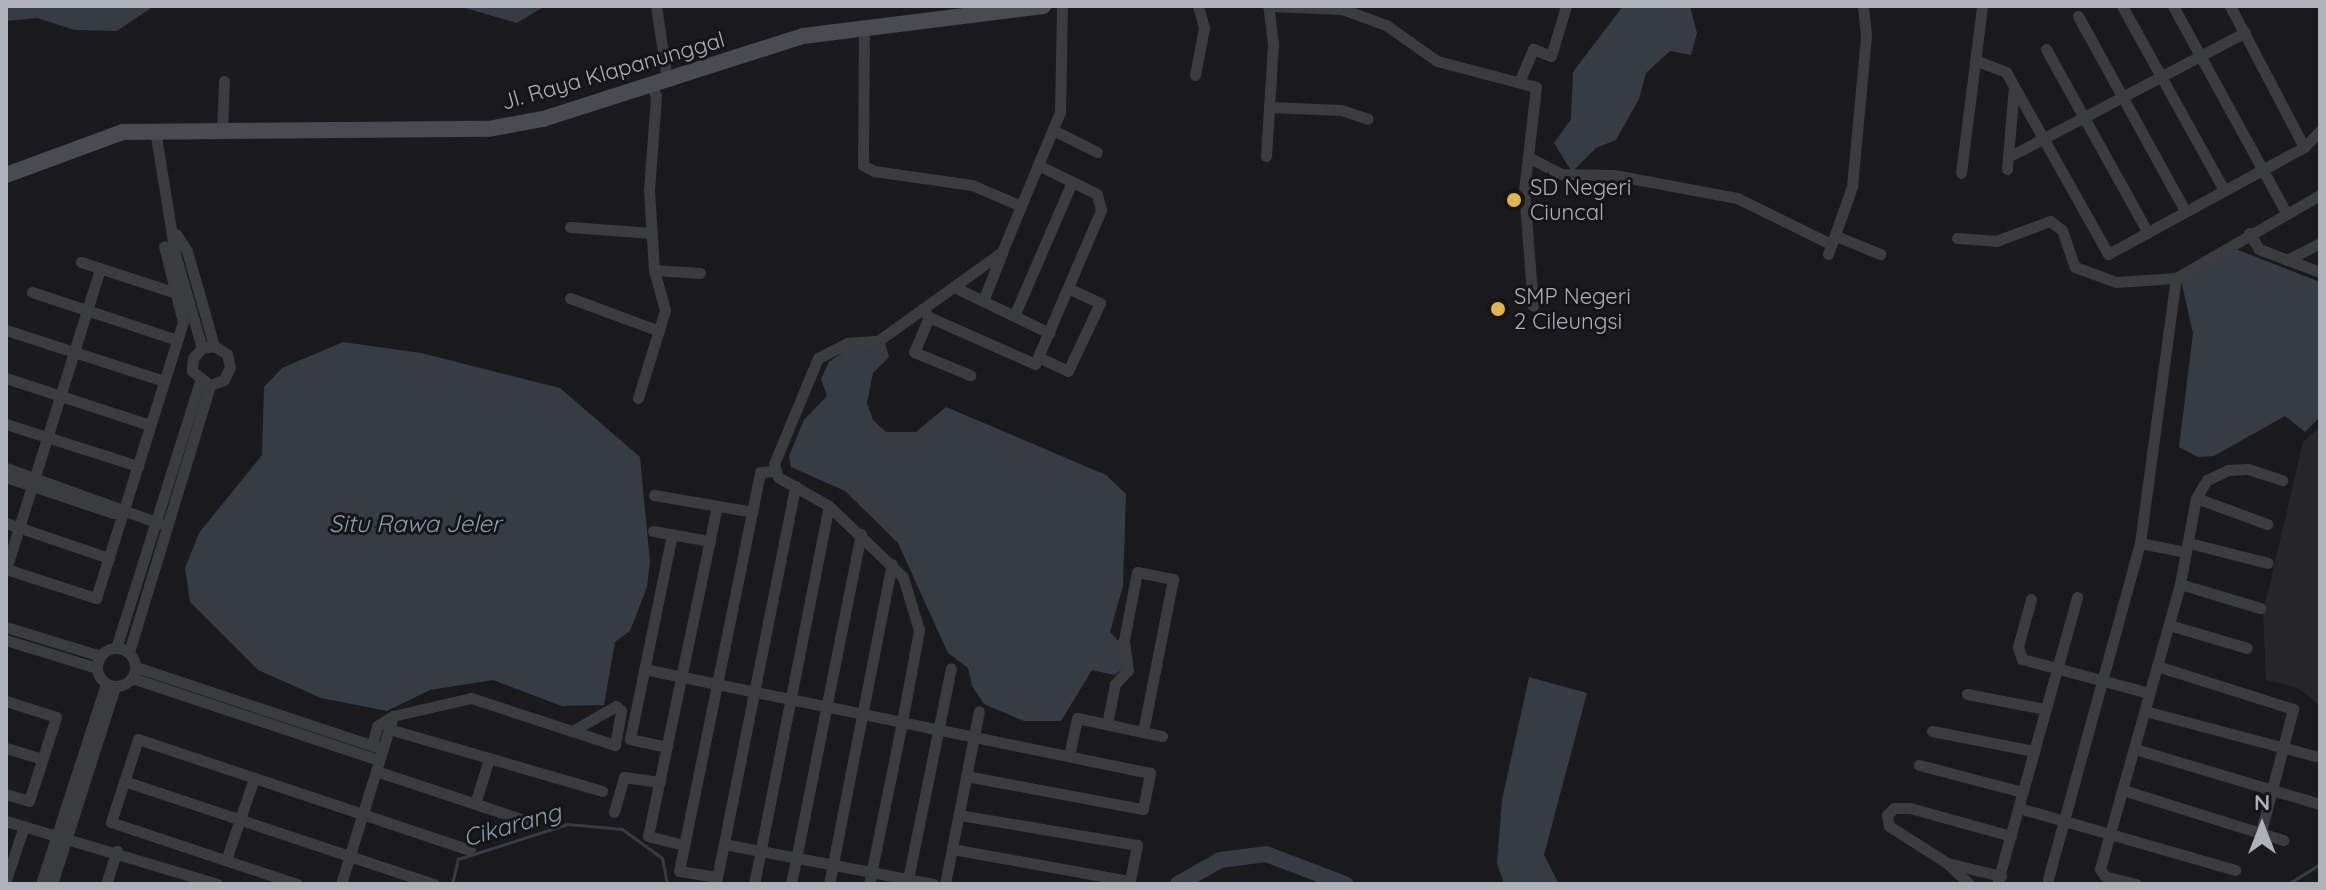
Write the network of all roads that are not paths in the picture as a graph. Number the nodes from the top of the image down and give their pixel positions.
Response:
1 (656, 6) edge
2 (1040, 6) edge
3 (1062, 6) edge
4 (1198, 6) edge
5 (1268, 6) edge
6 (1566, 6) edge
7 (1863, 6) edge
8 (1982, 6) edge
9 (2122, 6) edge
10 (2173, 6) edge
11 (2230, 6) edge
12 (2078, 16) dead end
13 (864, 27) junction
14 (2245, 32) junction
15 (2046, 49) dead end
16 (2202, 54) junction
17 (1975, 60) junction
18 (1195, 75) dead end
19 (2158, 76) junction
20 (1520, 80) junction
21 (224, 81) dead end
22 (659, 82) junction
23 (2014, 85) junction
24 (2121, 95) junction
25 (1269, 107) junction
26 (2081, 115) junction
27 (1368, 119) dead end
28 (222, 129) junction
29 (155, 130) junction
30 (1053, 130) junction
31 (2320, 131) edge
32 (2045, 137) junction
33 (2304, 147) junction
34 (1097, 152) dead end
35 (2014, 154) dead end
36 (1266, 156) dead end
37 (1530, 158) junction
38 (1038, 165) junction
39 (2007, 169) dead end
40 (2263, 170) junction
41 (1961, 173) dead end
42 (6, 175) edge
43 (1072, 182) junction
44 (2224, 190) junction
45 (2320, 195) edge
46 (1021, 206) junction
47 (2185, 211) junction
48 (2286, 212) junction
49 (570, 227) dead end
50 (652, 233) junction
51 (2148, 233) junction
52 (2249, 233) junction
53 (176, 234) junction
54 (1957, 238) dead end
55 (2320, 243) edge
56 (1832, 245) junction
57 (164, 246) dead end
58 (1002, 252) junction
59 (1880, 254) dead end
60 (2287, 260) junction
61 (81, 262) dead end
62 (100, 269) junction
63 (654, 270) junction
64 (2320, 272) edge
65 (700, 273) dead end
66 (2176, 278) junction
67 (954, 287) junction
68 (1068, 288) junction
69 (32, 292) dead end
70 (176, 293) junction
71 (570, 298) dead end
72 (983, 301) junction
73 (1533, 306) dead end
74 (87, 310) junction
75 (926, 313) junction
76 (1014, 316) junction
77 (6, 330) edge
78 (659, 331) junction
79 (1049, 333) junction
80 (177, 340) junction
81 (214, 346) junction
82 (202, 348) junction
83 (74, 352) junction
84 (1038, 357) junction
85 (970, 375) dead end
86 (6, 378) edge
87 (164, 381) junction
88 (205, 383) junction
89 (60, 396) junction
90 (638, 398) dead end
91 (6, 424) edge
92 (150, 425) junction
93 (48, 437) junction
94 (138, 466) junction
95 (6, 468) edge
96 (775, 471) junction
97 (6, 477) edge
98 (2282, 480) dead end
99 (34, 482) junction
100 (795, 486) junction
101 (654, 495) dead end
102 (2196, 498) junction
103 (717, 506) junction
104 (829, 506) junction
105 (123, 510) junction
106 (753, 512) junction
107 (6, 523) edge
108 (162, 523) junction
109 (2267, 524) dead end
110 (19, 527) junction
111 (653, 531) dead end
112 (672, 534) junction
113 (861, 534) junction
114 (710, 541) junction
115 (2140, 543) junction
116 (2188, 547) junction
117 (109, 558) junction
118 (2268, 563) dead end
119 (892, 564) junction
120 (6, 569) edge
121 (2180, 584) junction
122 (2077, 597) dead end
123 (2031, 599) dead end
124 (2260, 608) dead end
125 (2169, 625) junction
126 (6, 627) edge
127 (6, 640) edge
128 (116, 648) junction
129 (2247, 648) dead end
130 (129, 652) junction
131 (98, 662) junction
132 (2157, 666) junction
133 (951, 668) dead end
134 (2058, 668) junction
135 (644, 669) junction
136 (134, 672) junction
137 (682, 677) junction
138 (2103, 680) junction
139 (111, 685) junction
140 (719, 685) junction
141 (755, 692) junction
142 (2149, 693) junction
143 (1967, 694) dead end
144 (791, 699) junction
145 (6, 701) edge
146 (827, 706) junction
147 (2045, 709) junction
148 (979, 711) dead end
149 (2145, 711) junction
150 (863, 714) junction
151 (393, 716) junction
152 (902, 722) junction
153 (1107, 724) junction
154 (389, 729) junction
155 (938, 729) junction
156 (572, 731) dead end
157 (1932, 731) dead end
158 (1143, 732) junction
159 (1162, 736) dead end
160 (974, 737) junction
161 (667, 747) junction
162 (6, 748) edge
163 (2283, 748) junction
164 (2135, 749) junction
165 (2034, 751) junction
166 (377, 756) junction
167 (1069, 756) junction
168 (2315, 756) dead end
169 (42, 759) junction
170 (488, 762) junction
171 (1919, 765) dead end
172 (966, 776) junction
173 (254, 778) junction
174 (124, 781) junction
175 (660, 782) junction
176 (2272, 789) junction
177 (2123, 790) junction
178 (602, 791) dead end
179 (2023, 792) junction
180 (6, 794) edge
181 (475, 804) junction
182 (2320, 804) edge
183 (2019, 808) junction
184 (614, 812) dead end
185 (362, 814) junction
186 (959, 815) junction
187 (240, 819) junction
188 (2065, 820) junction
189 (6, 821) edge
190 (530, 822) dead end
191 (24, 826) junction
192 (2110, 832) junction
193 (2261, 832) junction
194 (2011, 836) junction
195 (62, 838) junction
196 (2283, 840) dead end
197 (724, 844) junction
198 (684, 845) junction
199 (952, 849) junction
200 (470, 850) dead end
201 (117, 851) junction
202 (761, 851) junction
203 (349, 856) junction
204 (797, 858) junction
205 (226, 860) junction
206 (1947, 863) junction
207 (833, 865) junction
208 (2235, 870) dead end
209 (7, 872) edge
210 (870, 878) edge
211 (2048, 879) dead end
212 (716, 880) edge
213 (1999, 880) edge
214 (908, 882) edge
215 (41, 884) edge
216 (52, 884) edge
217 (106, 884) edge
218 (217, 884) edge
219 (297, 884) edge
220 (341, 884) edge
221 (434, 884) edge
222 (754, 884) edge
223 (791, 884) edge
224 (829, 884) edge
225 (933, 884) edge
226 (945, 884) edge
227 (1969, 884) edge
228 (2136, 884) edge

1 - 22 street
2 - 13 street, Jl. Raya Klapanunggal
3 - 30 street
4 - 18 street
5 - 20 street
5 - 25 street
6 - 20 street
7 - 56 street
8 - 17 street
9 - 19 street
10 - 16 street
11 - 14 street
12 - 24 street
13 - 22 street, Jl. Raya Klapanunggal
13 - 46 street
14 - 16 street
14 - 33 street
15 - 26 street
16 - 19 street
16 - 40 street
17 - 23 street
17 - 41 street
19 - 24 street
19 - 44 street
20 - 37 street
21 - 28 street
22 - 28 street, Jl. Raya Klapanunggal
22 - 50 street
23 - 32 street
23 - 39 street
24 - 26 street
24 - 47 street
25 - 27 street
25 - 36 street
26 - 32 street
26 - 51 street
28 - 29 street, Jl. Raya Klapanunggal
29 - 42 street, Jl. Raya Klapanunggal
29 - 53 street
30 - 34 street
30 - 38 street
31 - 33 street
32 - 35 street
32 - 51 street
33 - 40 street
37 - 56 street
37 - 73 street
38 - 43 street
38 - 46 street
40 - 44 street
40 - 48 street
43 - 68 street
43 - 76 street
44 - 47 street
45 - 48 street
46 - 58 street
47 - 51 street
48 - 52 street
49 - 50 street
50 - 63 street
52 - 60 street
52 - 66 street
53 - 81 street
53 - 82 street
54 - 66 street
55 - 60 street
56 - 59 street
57 - 70 street
58 - 67 street
58 - 72 street
60 - 64 street
61 - 62 street
62 - 70 street
62 - 74 street
63 - 65 street
63 - 78 street
66 - 115 street
67 - 72 street
67 - 75 street
68 - 79 street
68 - 84 street
69 - 74 street
70 - 80 street
71 - 78 street
72 - 76 street
74 - 80 street
74 - 83 street
75 - 84 street
75 - 85 street
75 - 96 street
76 - 79 street
77 - 83 street
78 - 90 street
79 - 84 street
80 - 87 street
81 - 82 street
81 - 88 street
82 - 88 street
83 - 87 street
83 - 89 street
86 - 89 street
87 - 92 street
88 - 108 street
89 - 92 street
89 - 93 street
91 - 93 street
92 - 94 street
93 - 94 street
93 - 99 street
94 - 105 street
95 - 99 street
96 - 100 street
96 - 106 street
97 - 99 street
98 - 102 street
99 - 105 street
99 - 110 street
100 - 104 street
100 - 141 street
101 - 103 street
102 - 109 street
102 - 116 street
103 - 106 street
103 - 114 street
104 - 113 street
104 - 144 street
105 - 108 street
105 - 117 street
106 - 140 street
107 - 110 street
108 - 128 street
108 - 130 street
110 - 117 street
110 - 120 street
111 - 112 street
112 - 114 street
112 - 135 street
113 - 119 street
113 - 146 street
114 - 137 street
115 - 116 street
115 - 138 street
116 - 118 street
116 - 121 street
117 - 120 street
119 - 150 street
119 - 152 street
121 - 124 street
121 - 125 street
122 - 134 street
123 - 134 street
125 - 129 street
125 - 132 street
126 - 131 street
127 - 131 street
128 - 130 street
128 - 131 street
130 - 136 street
131 - 139 street
132 - 142 street
132 - 163 street
133 - 155 street
134 - 138 street
134 - 147 street
135 - 137 street
135 - 161 street
136 - 139 street
136 - 166 street
137 - 140 street
137 - 161 street
138 - 142 street
138 - 188 street
139 - 195 street
140 - 141 street
140 - 198 street
141 - 144 street
141 - 197 street
142 - 149 street
143 - 147 street
144 - 146 street
144 - 202 street
145 - 169 street
146 - 150 street
146 - 204 street
147 - 165 street
148 - 160 street
149 - 163 street
149 - 164 street
150 - 152 street
150 - 207 street
151 - 154 street
151 - 156 street
151 - 166 street
152 - 155 street
152 - 210 street
153 - 158 street
153 - 158 street
153 - 167 street
154 - 166 street
154 - 170 street
155 - 160 street
155 - 214 street
157 - 165 street
158 - 159 street
160 - 167 street
160 - 172 street
161 - 175 street
162 - 169 street
163 - 168 street
163 - 176 street
164 - 176 street
164 - 177 street
165 - 179 street
166 - 181 street
166 - 185 street
167 - 172 street
169 - 180 street
170 - 178 street
170 - 181 street
171 - 179 street
172 - 186 street
173 - 174 street
173 - 185 street
173 - 187 street
174 - 187 street
174 - 205 street
175 - 184 street
175 - 198 street
176 - 182 street
176 - 193 street
177 - 192 street
177 - 193 street
179 - 183 street
181 - 190 street
183 - 188 street
183 - 194 street
185 - 200 street
185 - 203 street
186 - 199 street
186 - 199 street
187 - 203 street
187 - 205 street
188 - 192 street
188 - 211 street
189 - 191 street
191 - 195 street
191 - 209 street
192 - 208 street
192 - 228 street
193 - 196 street
194 - 206 street
194 - 213 street
195 - 201 street
195 - 215 street
195 - 216 street
197 - 202 street
197 - 212 street
198 - 212 street
199 - 226 street
201 - 217 street
201 - 218 street
202 - 204 street
202 - 222 street
203 - 220 street
203 - 221 street
204 - 207 street
204 - 223 street
205 - 219 street
206 - 213 street
206 - 227 street
207 - 210 street
207 - 224 street
210 - 214 street
214 - 225 street

